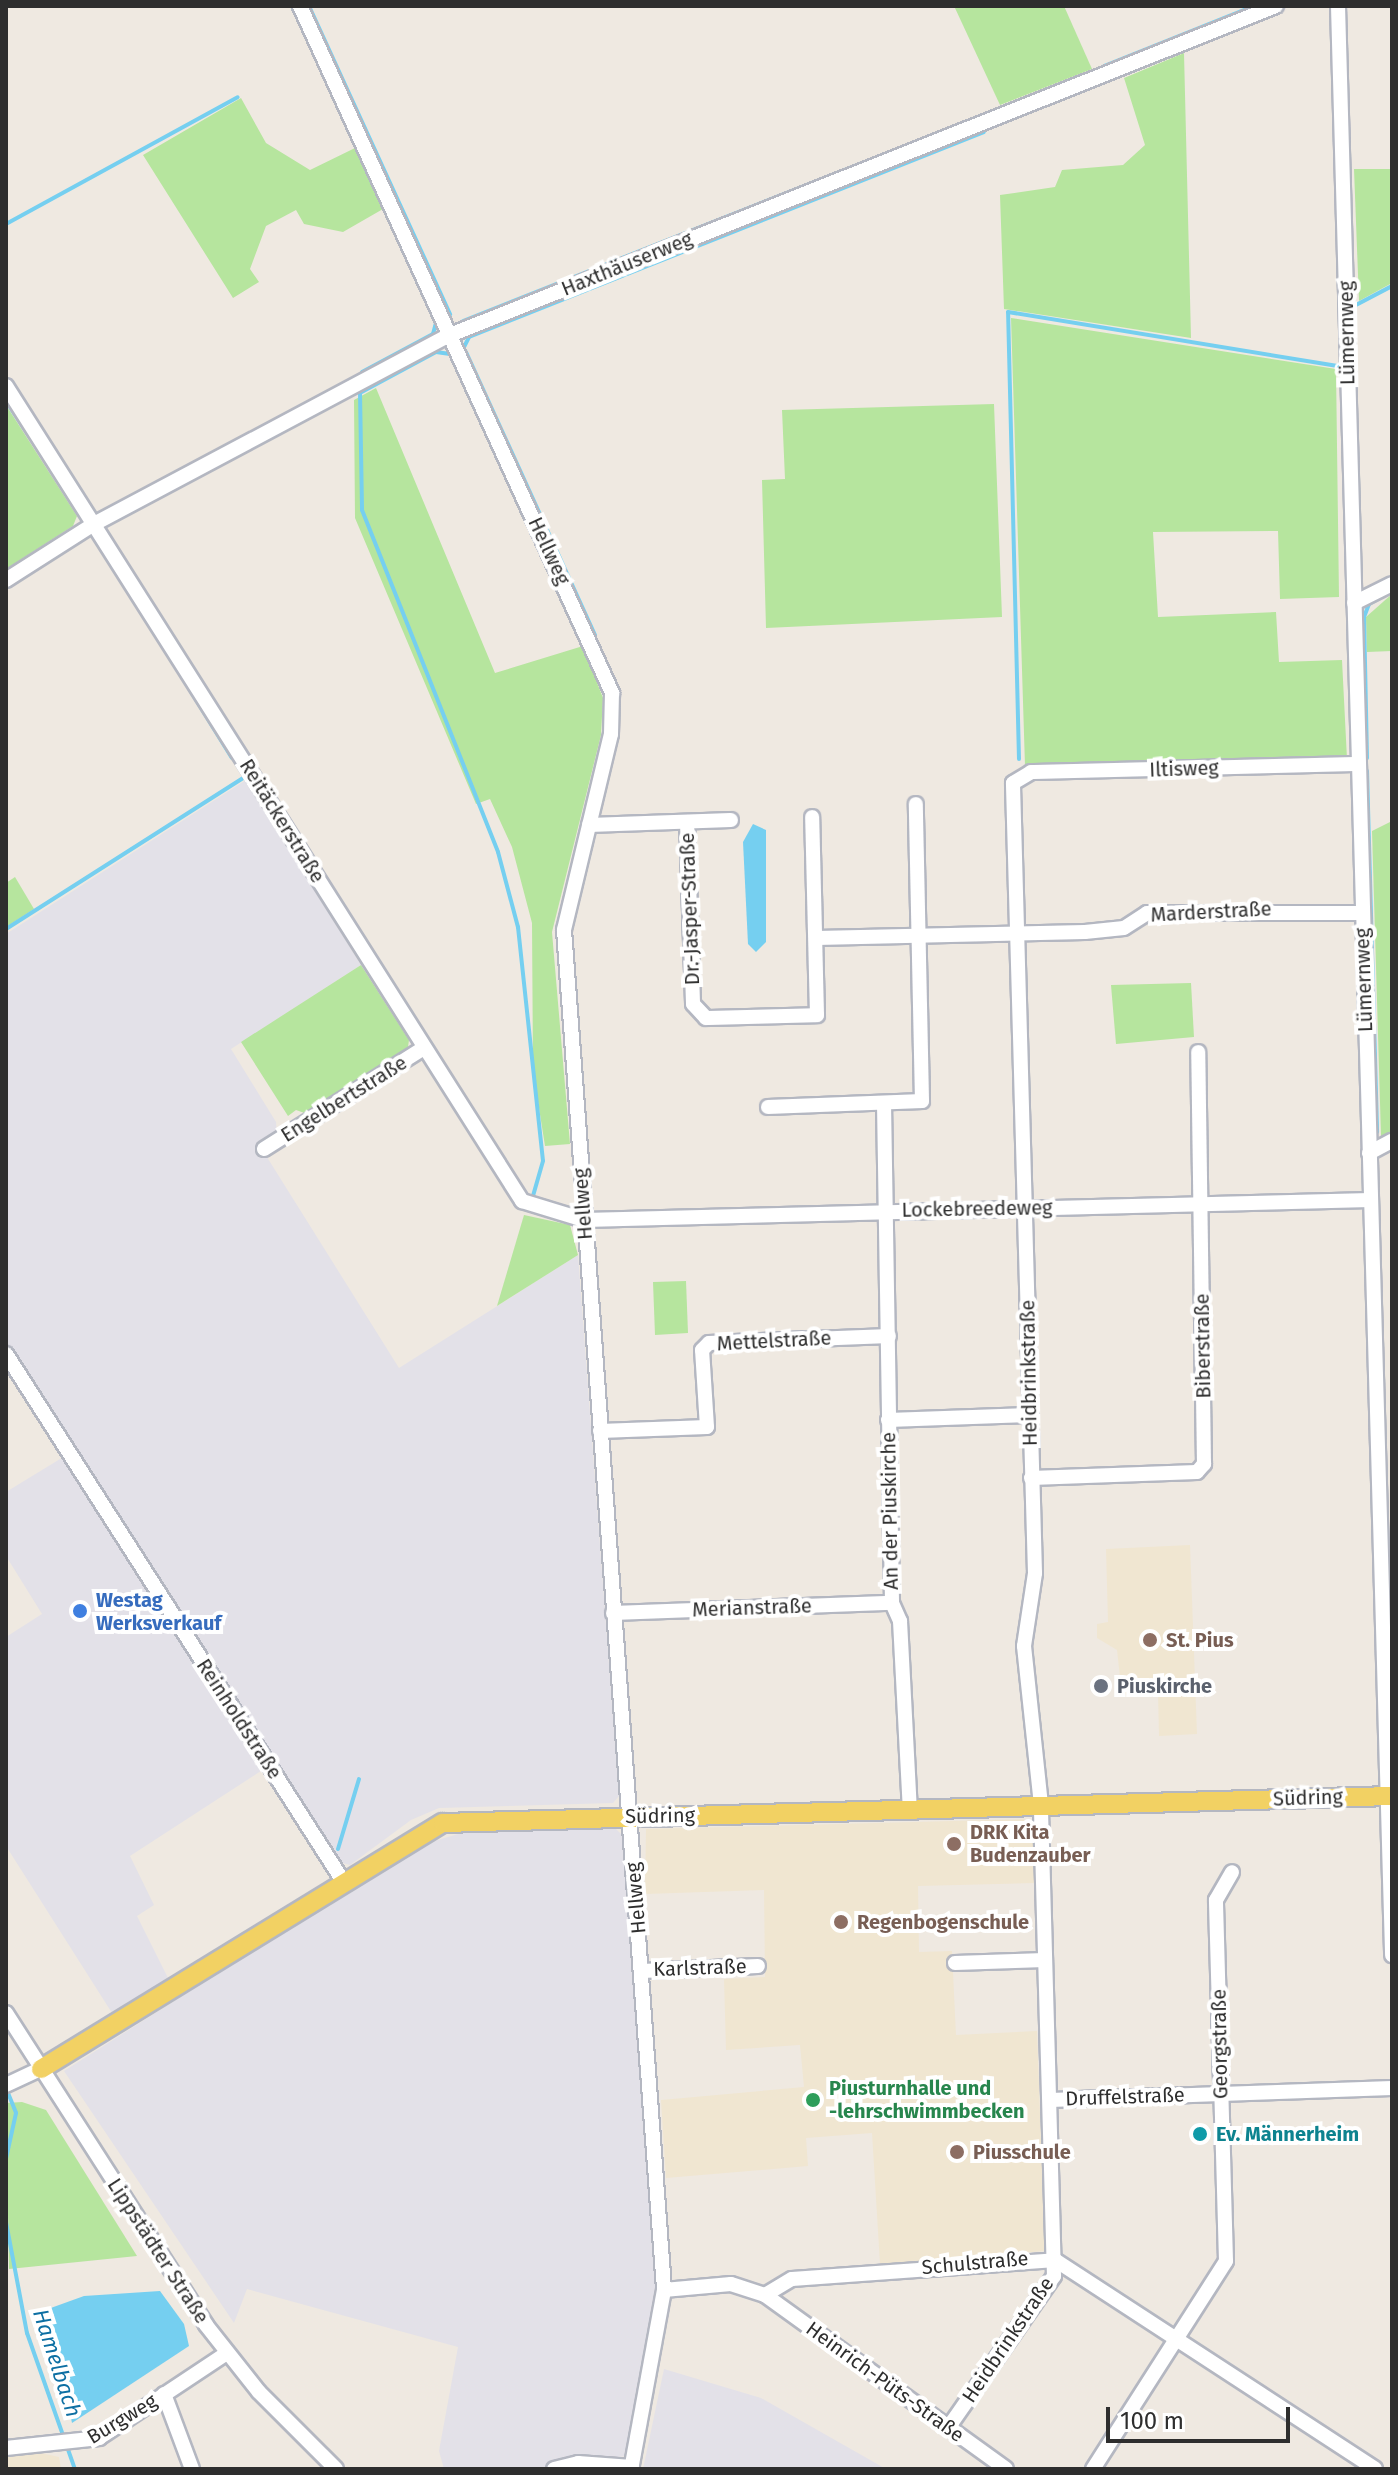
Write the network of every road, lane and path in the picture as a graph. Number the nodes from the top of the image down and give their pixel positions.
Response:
1 (300, 6) edge
2 (1276, 6) edge
3 (1338, 6) edge
4 (450, 335) junction
5 (6, 386) edge
6 (94, 524) junction
7 (6, 580) edge
8 (1392, 584) edge
9 (1354, 603) junction
10 (1358, 764) junction
11 (1013, 783) joint
12 (916, 804) dead end
13 (812, 817) dead end
14 (731, 820) dead end
15 (687, 822) junction
16 (589, 825) junction
17 (1362, 913) junction
18 (1018, 932) junction
19 (918, 935) junction
20 (816, 938) junction
21 (424, 1048) junction
22 (1198, 1052) dead end
23 (884, 1103) junction
24 (768, 1107) dead end
25 (1392, 1141) edge
26 (264, 1149) dead end
27 (1369, 1153) junction
28 (1371, 1200) junction
29 (1199, 1205) junction
30 (1025, 1208) junction
31 (887, 1210) junction
32 (584, 1220) junction
33 (889, 1336) junction
34 (6, 1354) edge
35 (1029, 1415) junction
36 (888, 1420) junction
37 (600, 1431) junction
38 (1385, 1436) edge
39 (1031, 1478) junction
40 (892, 1603) junction
41 (613, 1613) junction
42 (1388, 1645) edge
43 (1390, 1796) edge
44 (1041, 1805) junction
45 (910, 1809) junction
46 (630, 1816) junction
47 (1232, 1872) dead end
48 (343, 1881) junction
49 (1392, 1955) edge
50 (1045, 1960) junction
51 (955, 1963) dead end
52 (758, 1966) dead end
53 (642, 1971) junction
54 (6, 2013) edge
55 (41, 2069) junction
56 (10, 2084) edge
57 (1392, 2088) edge
58 (1221, 2094) junction
59 (1050, 2100) junction
60 (1055, 2260) junction
61 (664, 2290) junction
62 (765, 2295) junction
63 (1176, 2340) junction
64 (227, 2353) junction
65 (164, 2394) junction
66 (948, 2428) junction
67 (6, 2448) edge
68 (1098, 2467) edge
69 (631, 2468) edge
70 (192, 2469) edge
71 (336, 2469) edge
72 (554, 2469) edge
73 (1006, 2469) edge
74 (1375, 2469) edge

1 - 4 street, Hellweg
2 - 4 street, Haxthäuserweg
3 - 9 street, Lümernweg
4 - 6 street, Haxthäuserweg
4 - 16 street, Hellweg
5 - 6 street, Reitäckerstraße
6 - 7 street, Haxthäuserweg
6 - 21 street, Reitäckerstraße
8 - 9 street
9 - 10 street, Lümernweg
10 - 11 street, Iltisweg
10 - 17 street, Lümernweg
11 - 18 street, Heidbrinkstraße
12 - 19 street
13 - 20 street
14 - 15 street, Dr.-Jasper-Straße
15 - 16 street, Dr.-Jasper-Straße
15 - 20 street, Dr.-Jasper-Straße
16 - 32 street, Hellweg
17 - 18 street, Marderstraße
17 - 27 street, Lümernweg
18 - 19 street, Marderstraße
18 - 30 street, Heidbrinkstraße
19 - 20 street, Marderstraße
19 - 23 street
21 - 26 street, Engelbertstraße
21 - 32 street, Reitäckerstraße
22 - 29 street, Biberstraße
23 - 24 street
23 - 31 street, An der Piuskirche
25 - 27 street
27 - 28 street, Lümernweg
28 - 29 street, Lockebreedeweg
28 - 38 street, Lümernweg
29 - 30 street, Lockebreedeweg
29 - 39 street, Biberstraße
30 - 31 street, Lockebreedeweg
30 - 35 street, Heidbrinkstraße
31 - 32 street, Lockebreedeweg
31 - 33 street, An der Piuskirche
32 - 37 street, Hellweg
33 - 36 street, An der Piuskirche
33 - 37 street, Mettelstraße
34 - 48 street, Reinholdstraße
35 - 36 street
35 - 39 street, Heidbrinkstraße
36 - 40 street, An der Piuskirche
37 - 41 street, Hellweg
38 - 42 street, Lümernweg
39 - 44 street, Heidbrinkstraße
40 - 41 street, Merianstraße
40 - 45 street, An der Piuskirche
41 - 46 street, Hellweg
42 - 43 street, Lümernweg
43 - 44 main road, Südring
43 - 49 street, Lümernweg
44 - 45 main road, Südring
44 - 50 street, Heidbrinkstraße
45 - 46 main road, Südring
46 - 48 main road, Südring
46 - 53 street, Hellweg
47 - 58 street, Georgstraße
48 - 55 main road, Südring
50 - 51 street
50 - 59 street, Heidbrinkstraße
52 - 53 street, Karlstraße
53 - 61 street, Hellweg
54 - 55 street, Lippstädter Straße
55 - 56 street, Südring
55 - 64 street, Lippstädter Straße
57 - 58 street, Druffelstraße
58 - 59 street, Druffelstraße
58 - 63 street, Georgstraße
59 - 60 street, Heidbrinkstraße
60 - 62 street, Schulstraße
60 - 63 street, Schulstraße
60 - 66 street, Heidbrinkstraße
61 - 62 street
61 - 69 street, Hellweg
62 - 66 street, Heinrich-Püts-Straße
63 - 68 street, Georgstraße
63 - 74 street, Schulstraße
64 - 65 street, Burgweg
64 - 71 street, Lippstädter Straße
65 - 67 street, Burgweg
65 - 70 street
66 - 73 street, Heinrich-Püts-Straße
69 - 72 street

